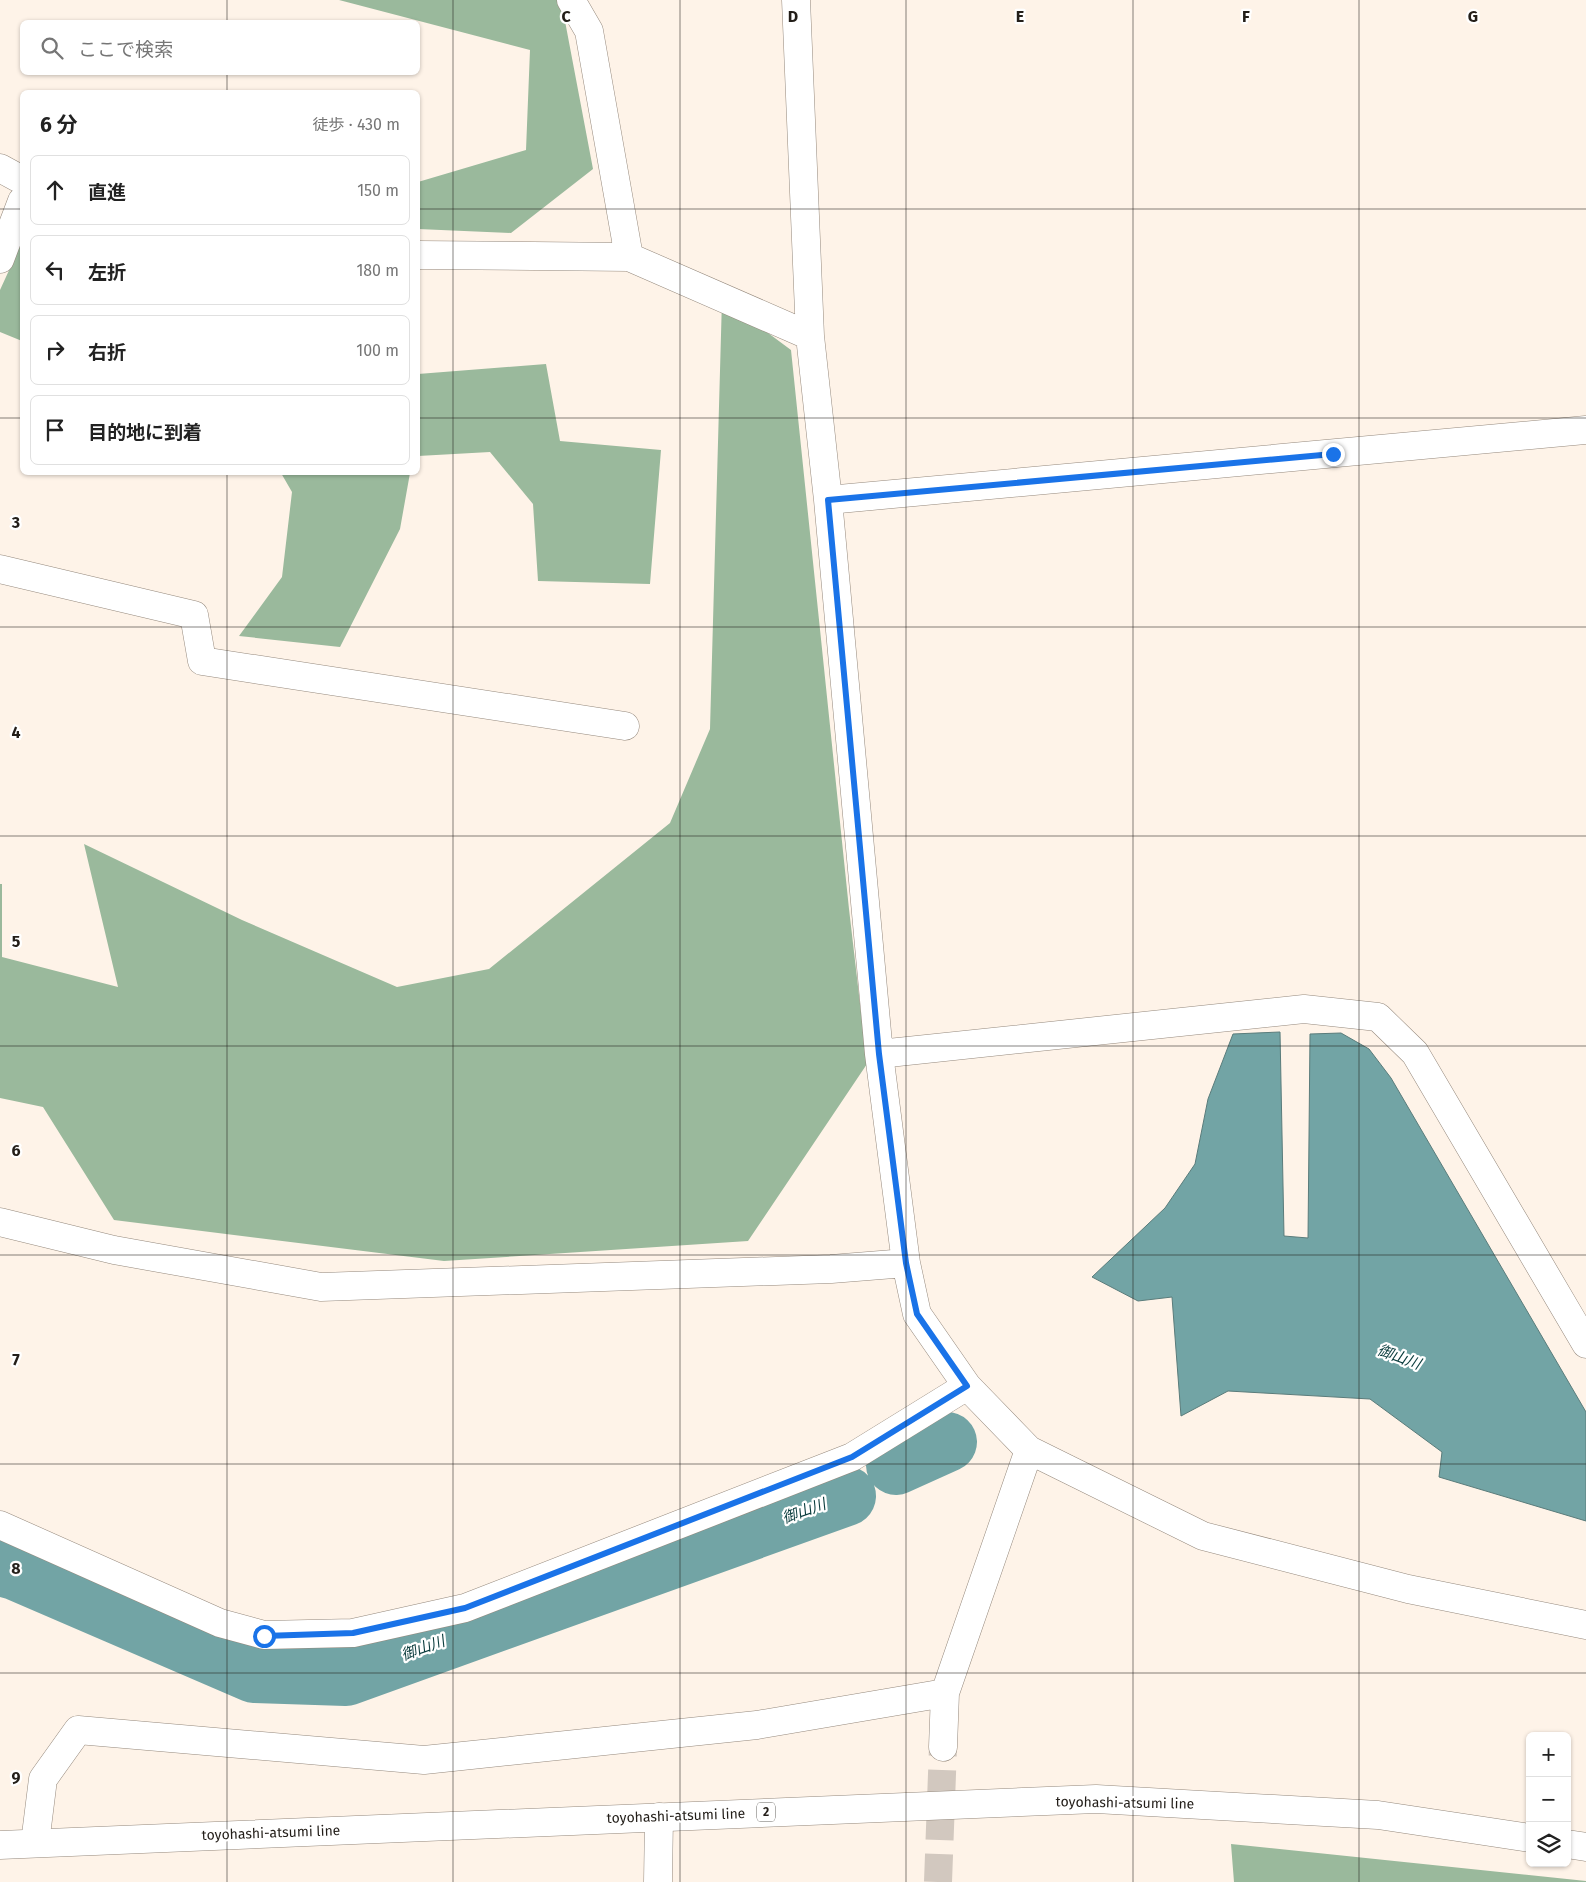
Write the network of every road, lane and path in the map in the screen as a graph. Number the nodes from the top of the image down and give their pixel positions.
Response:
1 (571, 0) edge
2 (796, 0) edge
3 (0, 168) edge
4 (20, 179) edge
5 (20, 205) edge
6 (420, 255) edge
7 (629, 257) junction
8 (0, 259) edge
9 (810, 336) junction
10 (1586, 430) edge
11 (828, 500) junction
12 (0, 569) edge
13 (625, 726) dead end
14 (879, 1054) junction
15 (0, 1222) edge
16 (906, 1263) junction
17 (1586, 1344) edge
18 (967, 1386) junction
19 (1029, 1450) junction
20 (0, 1525) edge
21 (1586, 1625) edge
22 (945, 1693) junction
23 (943, 1748) tunnel mouth
24 (659, 1817) junction
25 (1526, 1837) edge
26 (35, 1843) junction
27 (0, 1845) edge
28 (1571, 1845) edge
29 (1586, 1847) edge
30 (658, 1882) edge

1 - 7 street
2 - 9 street
3 - 4 street
5 - 8 street
6 - 7 street
7 - 9 street
9 - 11 street
10 - 11 street
11 - 14 street
12 - 13 street
14 - 16 street
14 - 17 street
15 - 16 street
16 - 18 street
18 - 19 street
18 - 20 street
19 - 21 street
19 - 22 street
22 - 23 street
22 - 26 street
24 - 25 street, toyohashi-atsumi line / 2
24 - 26 street, toyohashi-atsumi line / 2
24 - 30 street
26 - 27 street, toyohashi-atsumi line / 2
28 - 29 street

